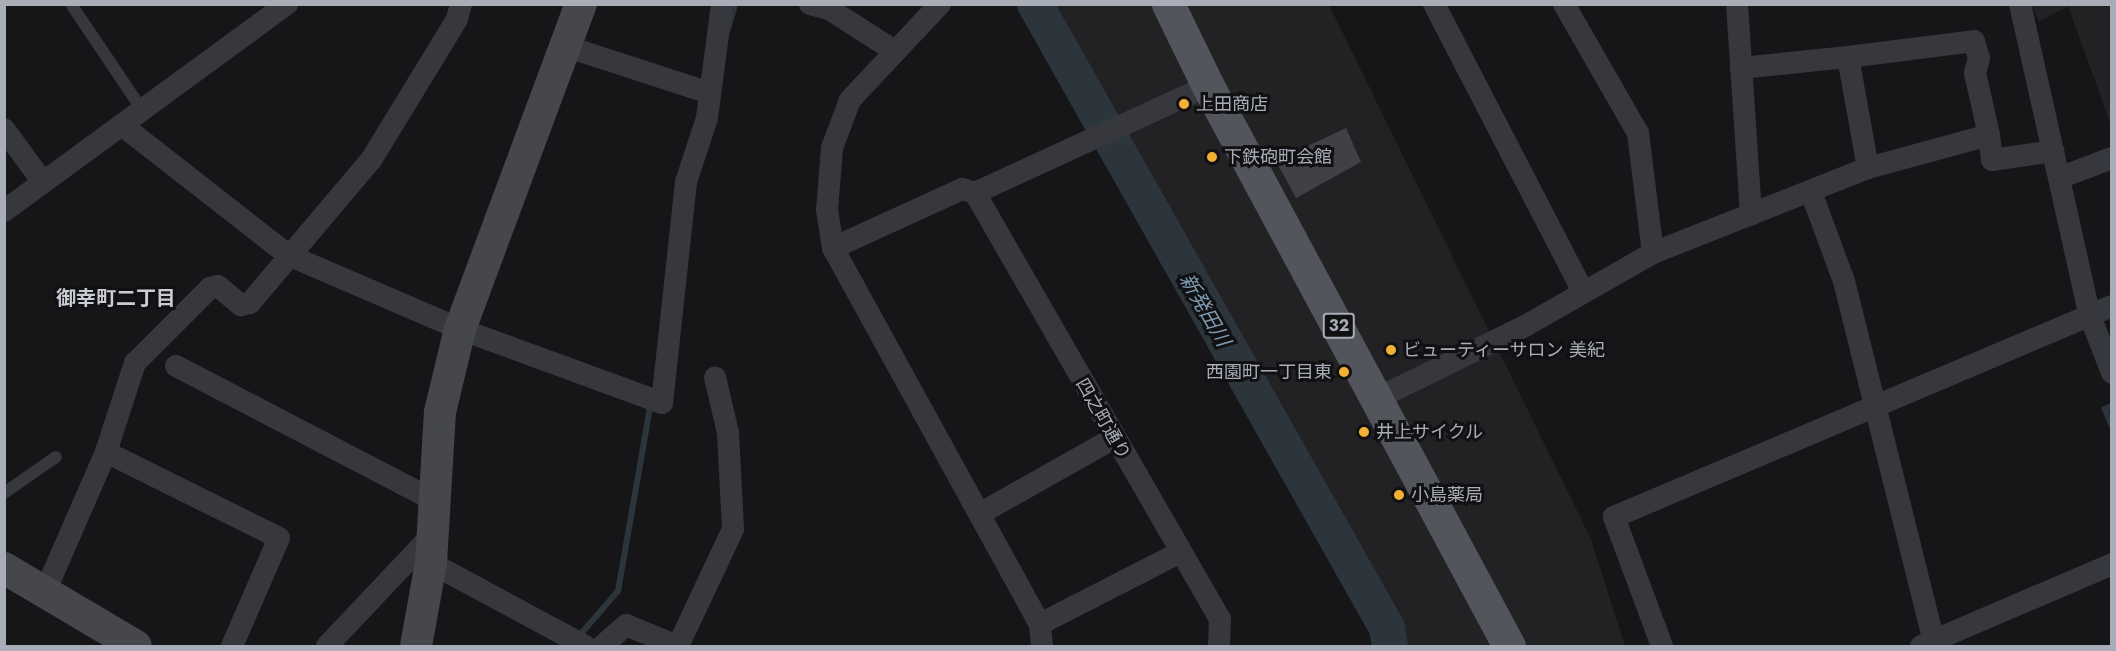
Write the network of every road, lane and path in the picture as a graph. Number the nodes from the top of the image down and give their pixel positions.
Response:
1 (72, 4) edge
2 (461, 4) edge
3 (581, 4) edge
4 (722, 4) edge
5 (810, 4) edge
6 (940, 4) edge
7 (1168, 4) edge
8 (1434, 4) edge
9 (1564, 4) edge
10 (1737, 4) edge
11 (2020, 4) edge
12 (275, 8) edge
13 (565, 46) junction
14 (893, 50) junction
15 (1848, 57) junction
16 (1741, 68) junction
17 (1208, 86) junction
18 (710, 93) junction
19 (143, 111) junction
20 (123, 126) junction
21 (4, 129) edge
22 (1989, 135) junction
23 (2053, 151) junction
24 (2112, 158) edge
25 (1868, 168) junction
26 (2059, 178) junction
27 (43, 182) junction
28 (1812, 192) junction
29 (975, 193) junction
30 (4, 211) edge
31 (1751, 215) junction
32 (833, 248) junction
33 (1653, 253) junction
34 (288, 255) junction
35 (1583, 292) junction
36 (2112, 306) edge
37 (2090, 316) junction
38 (460, 329) junction
39 (176, 366) dead end
40 (2112, 373) edge
41 (715, 377) dead end
42 (1378, 398) junction
43 (1877, 406) junction
44 (1114, 438) junction
45 (106, 452) junction
46 (56, 457) dead end
47 (4, 493) edge
48 (432, 499) junction
49 (981, 513) junction
50 (431, 550) junction
51 (1181, 552) junction
52 (2112, 564) edge
53 (4, 568) edge
54 (44, 594) junction
55 (1040, 624) junction
56 (1927, 644) edge
57 (136, 646) edge
58 (232, 646) edge
59 (327, 646) edge
60 (416, 646) edge
61 (585, 646) edge
62 (602, 646) edge
63 (678, 646) edge
64 (1042, 646) edge
65 (1219, 646) edge
66 (1509, 646) edge
67 (1662, 646) edge

1 - 19 lane
2 - 34 street
3 - 13 street
4 - 18 street
5 - 14 street
6 - 14 street
7 - 17 main road, 32
8 - 35 street
9 - 33 street
10 - 16 street
11 - 23 street
12 - 19 street
13 - 18 street
13 - 38 street
14 - 32 street
15 - 16 street
15 - 22 street
15 - 25 street
16 - 31 street
17 - 29 street
17 - 42 main road, 32
18 - 38 street
19 - 20 street
20 - 27 street
20 - 34 street
21 - 27 street
22 - 23 street
22 - 25 street
23 - 26 street
24 - 26 street
25 - 28 street
26 - 37 street
27 - 30 street
28 - 31 street
28 - 43 street
29 - 32 street
29 - 44 street, 四之町通り
31 - 33 street
32 - 49 street
33 - 35 street
34 - 38 street
34 - 45 street
35 - 42 street
36 - 37 street
37 - 40 street
37 - 43 street
38 - 48 street
39 - 48 street
41 - 63 street
42 - 66 main road, 32
43 - 56 street
43 - 67 street
44 - 49 street
44 - 51 street, 四之町通り
45 - 54 street
45 - 58 street
46 - 47 lane
48 - 50 street
49 - 55 street
50 - 59 street
50 - 60 street
50 - 61 street
51 - 55 street
51 - 65 street, 四之町通り
52 - 56 street
53 - 54 street
54 - 57 street
55 - 64 street
62 - 63 street

